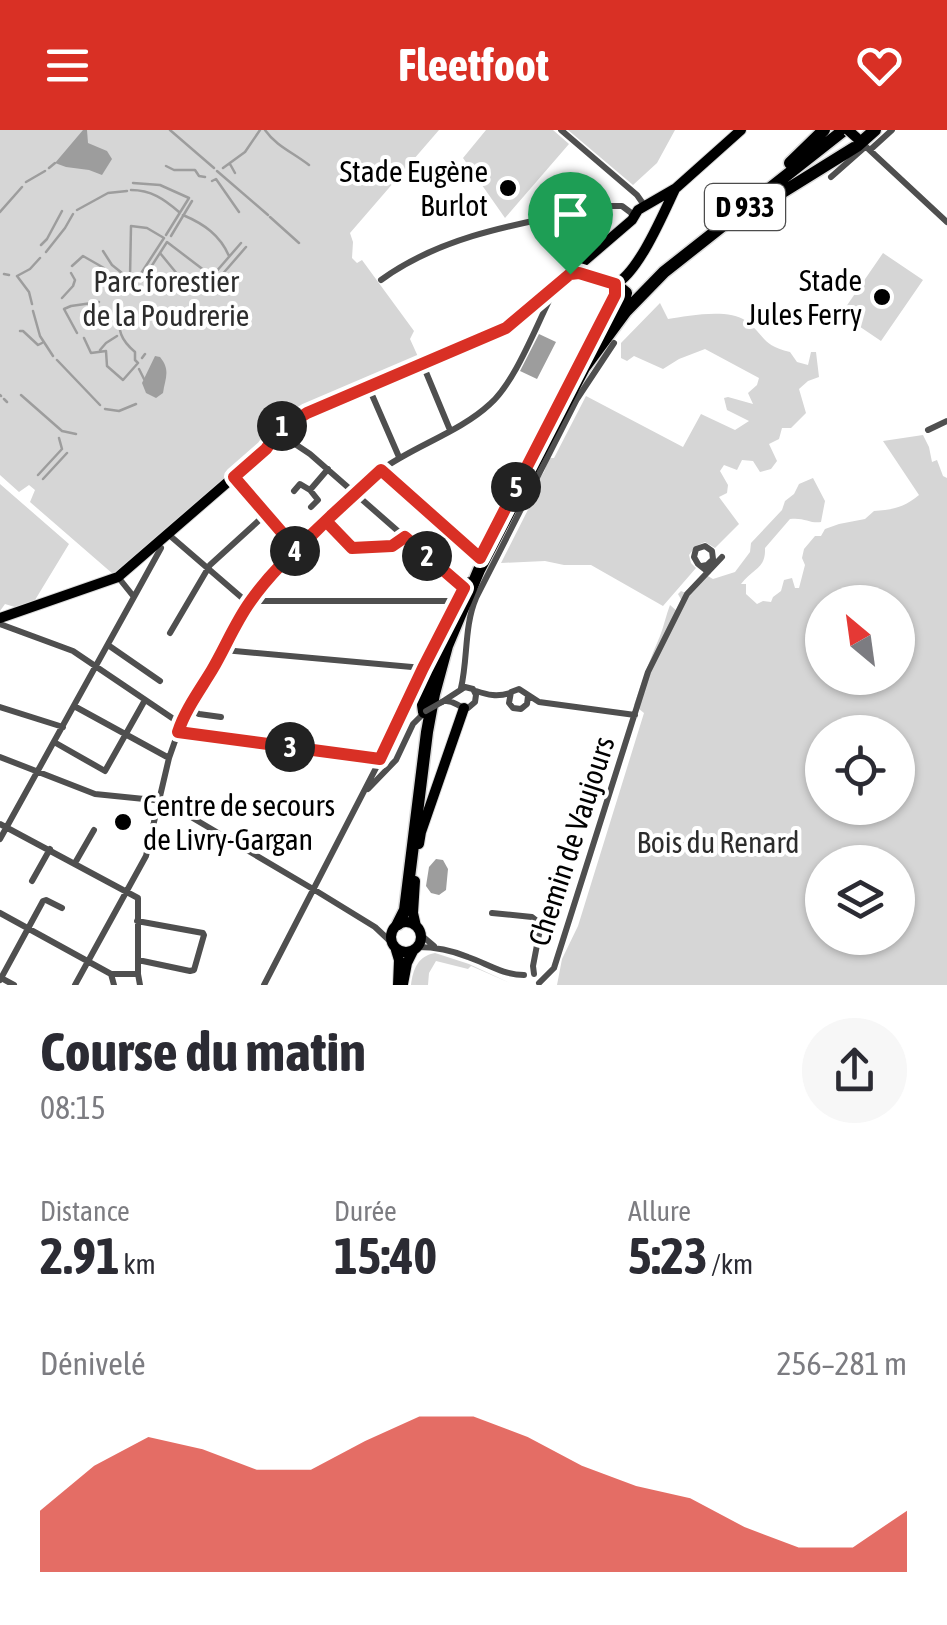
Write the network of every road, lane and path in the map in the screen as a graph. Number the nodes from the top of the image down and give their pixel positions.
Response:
1 (561, 130) edge
2 (741, 130) edge
3 (824, 130) edge
4 (874, 130) edge
5 (892, 130) edge
6 (857, 138) edge
7 (831, 177) dead end
8 (676, 188) junction
9 (759, 200) junction
10 (648, 204) junction
11 (634, 216) junction
12 (662, 216) junction
13 (947, 222) edge
14 (589, 258) junction
15 (570, 274) junction
16 (593, 277) junction
17 (380, 280) dead end
18 (615, 284) junction
19 (550, 291) junction
20 (611, 338) junction
21 (423, 365) junction
22 (370, 388) junction
23 (947, 421) edge
24 (450, 430) junction
25 (928, 430) dead end
26 (288, 434) junction
27 (399, 458) junction
28 (328, 470) junction
29 (381, 470) junction
30 (234, 477) junction
31 (310, 490) junction
32 (294, 492) dead end
33 (355, 494) junction
34 (311, 507) dead end
35 (266, 514) junction
36 (326, 521) junction
37 (168, 534) junction
38 (405, 537) junction
39 (161, 548) dead end
40 (297, 550) junction
41 (480, 558) junction
42 (208, 569) junction
43 (705, 569) junction
44 (118, 578) junction
45 (464, 588) junction
46 (134, 597) junction
47 (249, 602) junction
48 (459, 604) junction
49 (0, 621) edge
50 (170, 633) dead end
51 (108, 645) junction
52 (224, 650) junction
53 (96, 667) junction
54 (423, 668) junction
55 (465, 676) junction
56 (160, 681) dead end
57 (459, 690) junction
58 (474, 693) junction
59 (509, 697) junction
60 (145, 700) junction
61 (527, 700) junction
62 (444, 701) junction
63 (460, 705) junction
64 (74, 706) junction
65 (0, 707) edge
66 (189, 708) junction
67 (422, 711) junction
68 (635, 715) junction
69 (221, 717) dead end
70 (63, 727) junction
71 (180, 728) junction
72 (126, 735) junction
73 (54, 742) junction
74 (0, 757) edge
75 (168, 758) junction
76 (379, 762) junction
77 (390, 768) junction
78 (37, 771) junction
79 (363, 794) junction
80 (158, 800) junction
81 (4, 825) edge
82 (94, 830) dead end
83 (421, 832) junction
84 (0, 839) edge
85 (50, 849) junction
86 (75, 863) junction
87 (32, 881) dead end
88 (314, 891) junction
89 (127, 892) junction
90 (62, 908) dead end
91 (0, 913) edge
92 (492, 913) dead end
93 (137, 921) junction
94 (397, 925) junction
95 (376, 927) junction
96 (28, 928) junction
97 (417, 940) junction
98 (394, 946) junction
99 (138, 960) junction
100 (88, 962) junction
101 (111, 974) junction
102 (138, 974) junction
103 (510, 974) junction
104 (524, 974) junction
105 (0, 978) edge
106 (539, 979) edge
107 (519, 984) edge
108 (14, 985) edge
109 (75, 985) edge
110 (114, 985) edge
111 (140, 985) edge
112 (264, 985) edge
113 (400, 985) edge

1 - 10 street
2 - 8 main road
3 - 9 highway
4 - 6 highway
5 - 6 street
6 - 7 street
6 - 9 highway, D 933
6 - 9 highway
6 - 13 street
8 - 10 main road
8 - 12 main road
9 - 20 highway, D 933
9 - 83 highway, D 933
10 - 11 main road
10 - 12 main road
11 - 14 main road
11 - 17 street
12 - 18 main road
14 - 15 main road
14 - 16 main road
15 - 16 main road
15 - 19 main road
16 - 18 main road
18 - 20 highway
18 - 41 street
19 - 21 main road
19 - 24 street
20 - 48 highway, D 933
20 - 55 street
21 - 22 main road
21 - 24 street
22 - 26 main road
22 - 27 street
23 - 25 street
24 - 27 street
26 - 28 street
26 - 30 main road
27 - 29 street
28 - 31 street
28 - 33 street
29 - 33 street
29 - 41 street
30 - 35 street
30 - 37 main road
31 - 32 street
31 - 34 street
33 - 36 street
33 - 38 street
35 - 40 street
35 - 42 street
36 - 38 street
36 - 40 street
37 - 42 street
37 - 44 main road
38 - 45 street
39 - 46 street
40 - 47 street
41 - 45 street
42 - 47 street
42 - 50 street
43 - 43 street
43 - 68 street, Chemin de Vaujours
44 - 46 street
44 - 49 main road
45 - 48 street
46 - 51 street
47 - 48 street
47 - 52 street
48 - 54 street
48 - 67 highway
48 - 94 highway, D 933
49 - 53 street
51 - 53 street
51 - 56 street
52 - 54 street
52 - 66 street
53 - 60 street
53 - 64 street
54 - 76 street
55 - 57 street
55 - 58 street
57 - 58 street
57 - 62 street
57 - 63 street
58 - 59 street
58 - 63 street
59 - 61 street
59 - 61 street
60 - 71 street
60 - 72 street
61 - 68 street
62 - 63 street
62 - 67 street, bridge
63 - 83 main road
64 - 70 street
64 - 72 street
65 - 70 street
66 - 69 street
66 - 71 street
67 - 77 street
68 - 106 street, Chemin de Vaujours
70 - 73 street
71 - 75 street
71 - 76 street
72 - 73 street
72 - 75 street
73 - 78 street
74 - 78 street
75 - 80 street
76 - 77 street
76 - 79 street
77 - 79 street
78 - 80 street
78 - 81 street
79 - 88 street
80 - 88 street
80 - 89 street
81 - 84 street
81 - 85 street
82 - 86 street
83 - 97 main road, D 933
85 - 86 street
85 - 87 street
86 - 89 street
88 - 95 street
88 - 112 street
89 - 93 street
89 - 100 street
90 - 96 street
91 - 96 street
92 - 106 street
93 - 99 street
93 - 99 street
94 - 95 street
94 - 97 main road
94 - 98 main road
95 - 98 street
96 - 100 street
96 - 105 street
97 - 98 main road
97 - 103 street
97 - 113 main road, D 933
98 - 113 main road, D 933
99 - 102 street
100 - 101 street
100 - 109 street
101 - 102 street
101 - 110 street
102 - 111 street
103 - 104 street
103 - 107 street
104 - 106 street
104 - 107 street
105 - 108 street

